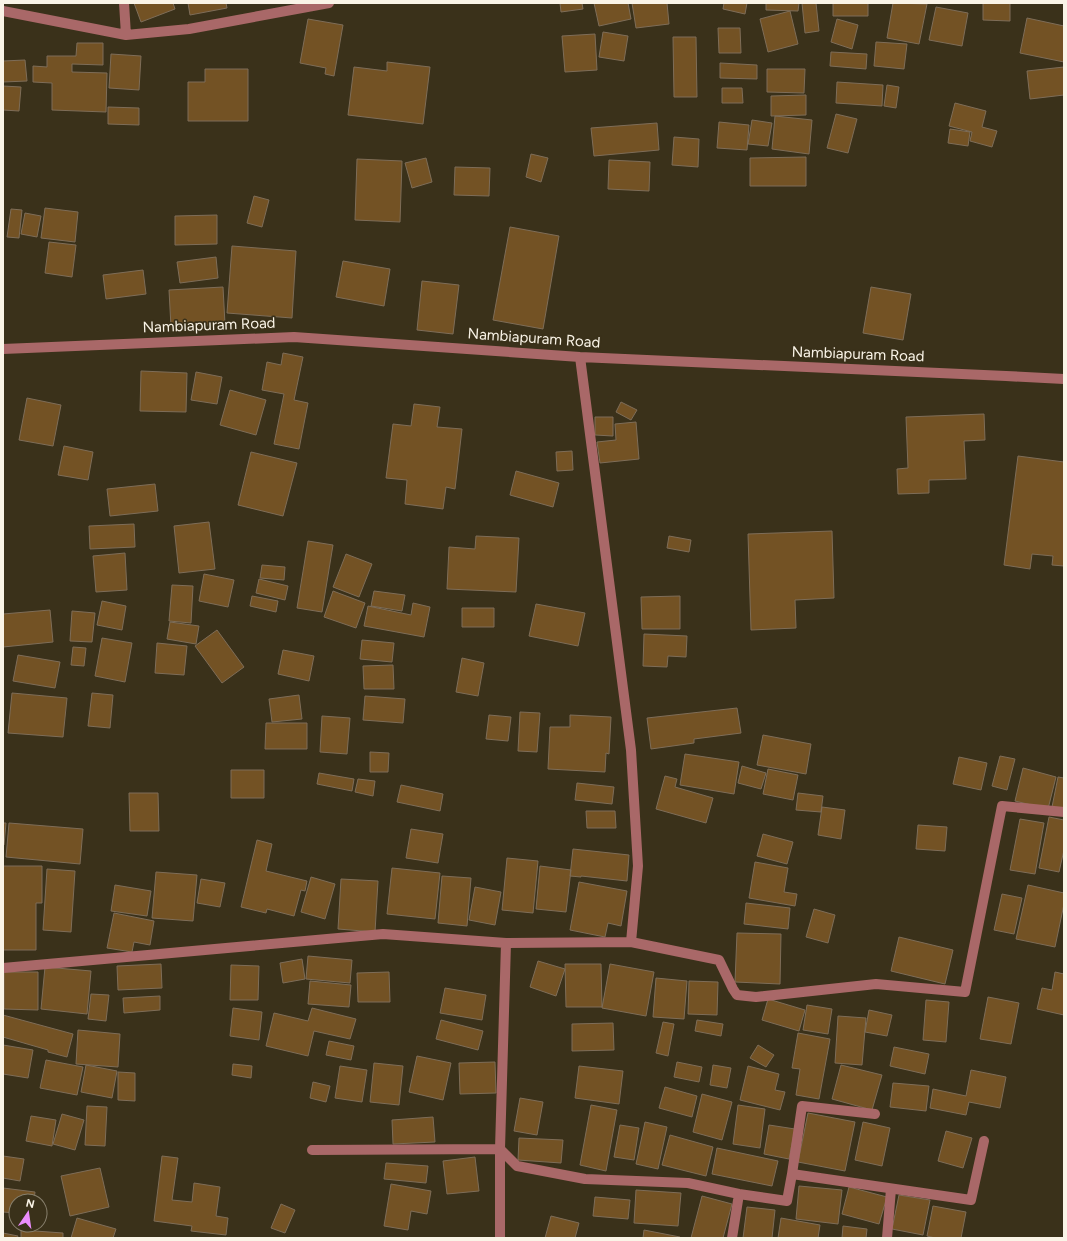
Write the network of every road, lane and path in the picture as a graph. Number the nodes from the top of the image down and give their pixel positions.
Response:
1 (124, 3) edge
2 (329, 3) edge
3 (3, 12) edge
4 (126, 35) junction
5 (3, 349) edge
6 (580, 357) junction
7 (1064, 379) edge
8 (1064, 812) edge
9 (631, 942) junction
10 (506, 944) junction
11 (3, 968) edge
12 (875, 1114) dead end
13 (984, 1141) dead end
14 (500, 1149) junction
15 (312, 1150) dead end
16 (792, 1174) junction
17 (892, 1189) junction
18 (739, 1194) junction
19 (500, 1238) edge
20 (732, 1238) edge
21 (887, 1238) edge

1 - 4 street
2 - 4 street
3 - 4 street
5 - 6 street, Nambiapuram Road
6 - 7 street, Nambiapuram Road
6 - 9 street
8 - 9 street
9 - 10 street
10 - 11 street
10 - 14 street
12 - 16 street
13 - 17 street
14 - 15 street
14 - 18 street
14 - 19 street
16 - 17 street
16 - 18 street
17 - 21 street
18 - 20 street

